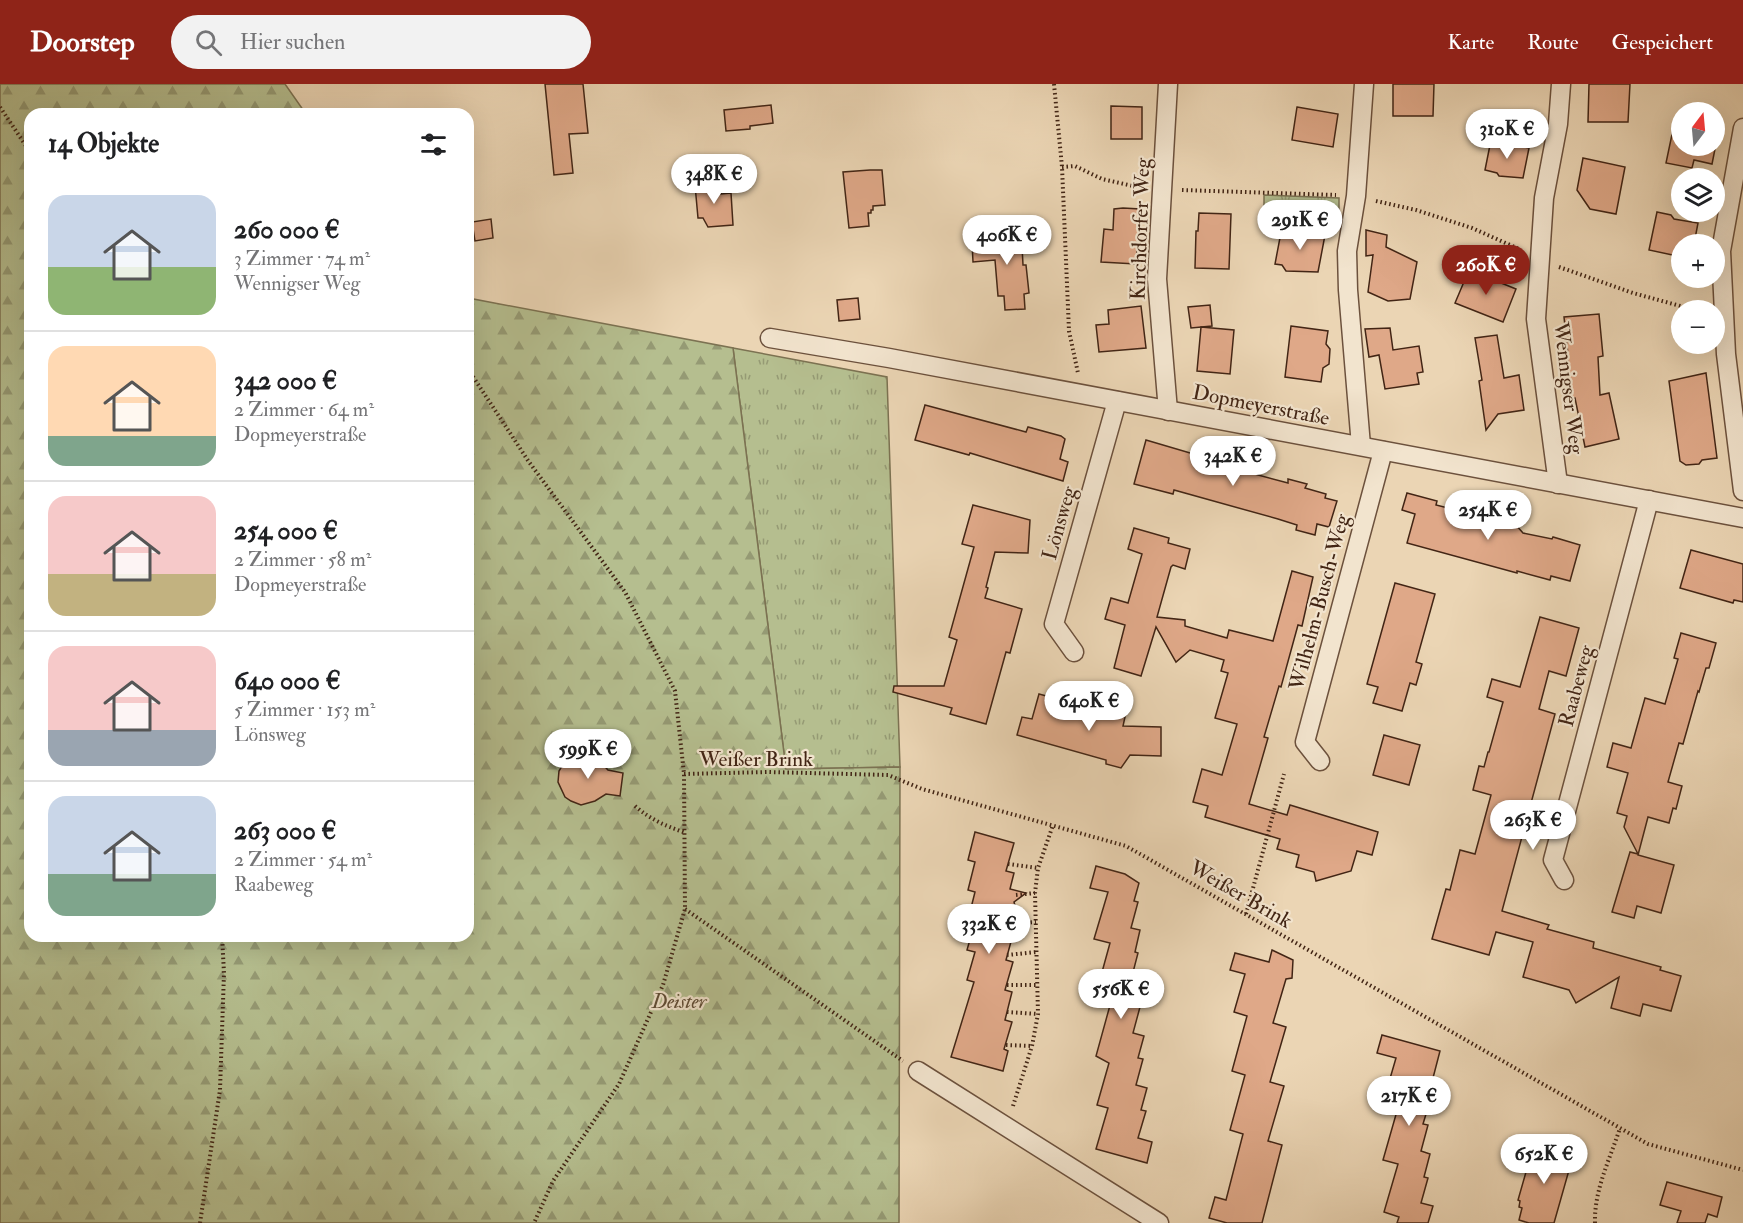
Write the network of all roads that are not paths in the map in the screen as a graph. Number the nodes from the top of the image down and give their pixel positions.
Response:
1 (1168, 84) edge
2 (1364, 84) edge
3 (1562, 84) edge
4 (1743, 128) edge
5 (770, 338) dead end
6 (1117, 401) junction
7 (1168, 411) junction
8 (1361, 446) junction
9 (1383, 451) junction
10 (1558, 483) junction
11 (1743, 492) edge
12 (1649, 500) junction
13 (1743, 518) edge
14 (1074, 652) dead end
15 (1320, 761) dead end
16 (1564, 880) dead end
17 (918, 1071) road end
18 (1159, 1223) edge

1 - 7 street, Kirchdorfer Weg
2 - 8 street
3 - 10 street, Wennigser Weg
4 - 11 street
5 - 6 street, Dopmeyerstraße
6 - 7 street, Dopmeyerstraße
6 - 14 street, Lönsweg
7 - 8 street, Dopmeyerstraße
8 - 9 street, Dopmeyerstraße
9 - 10 street, Dopmeyerstraße
9 - 15 street, Wilhelm-Busch-Weg
10 - 12 street, Dopmeyerstraße
12 - 13 street, Dopmeyerstraße
12 - 16 street, Raabeweg
17 - 18 street

